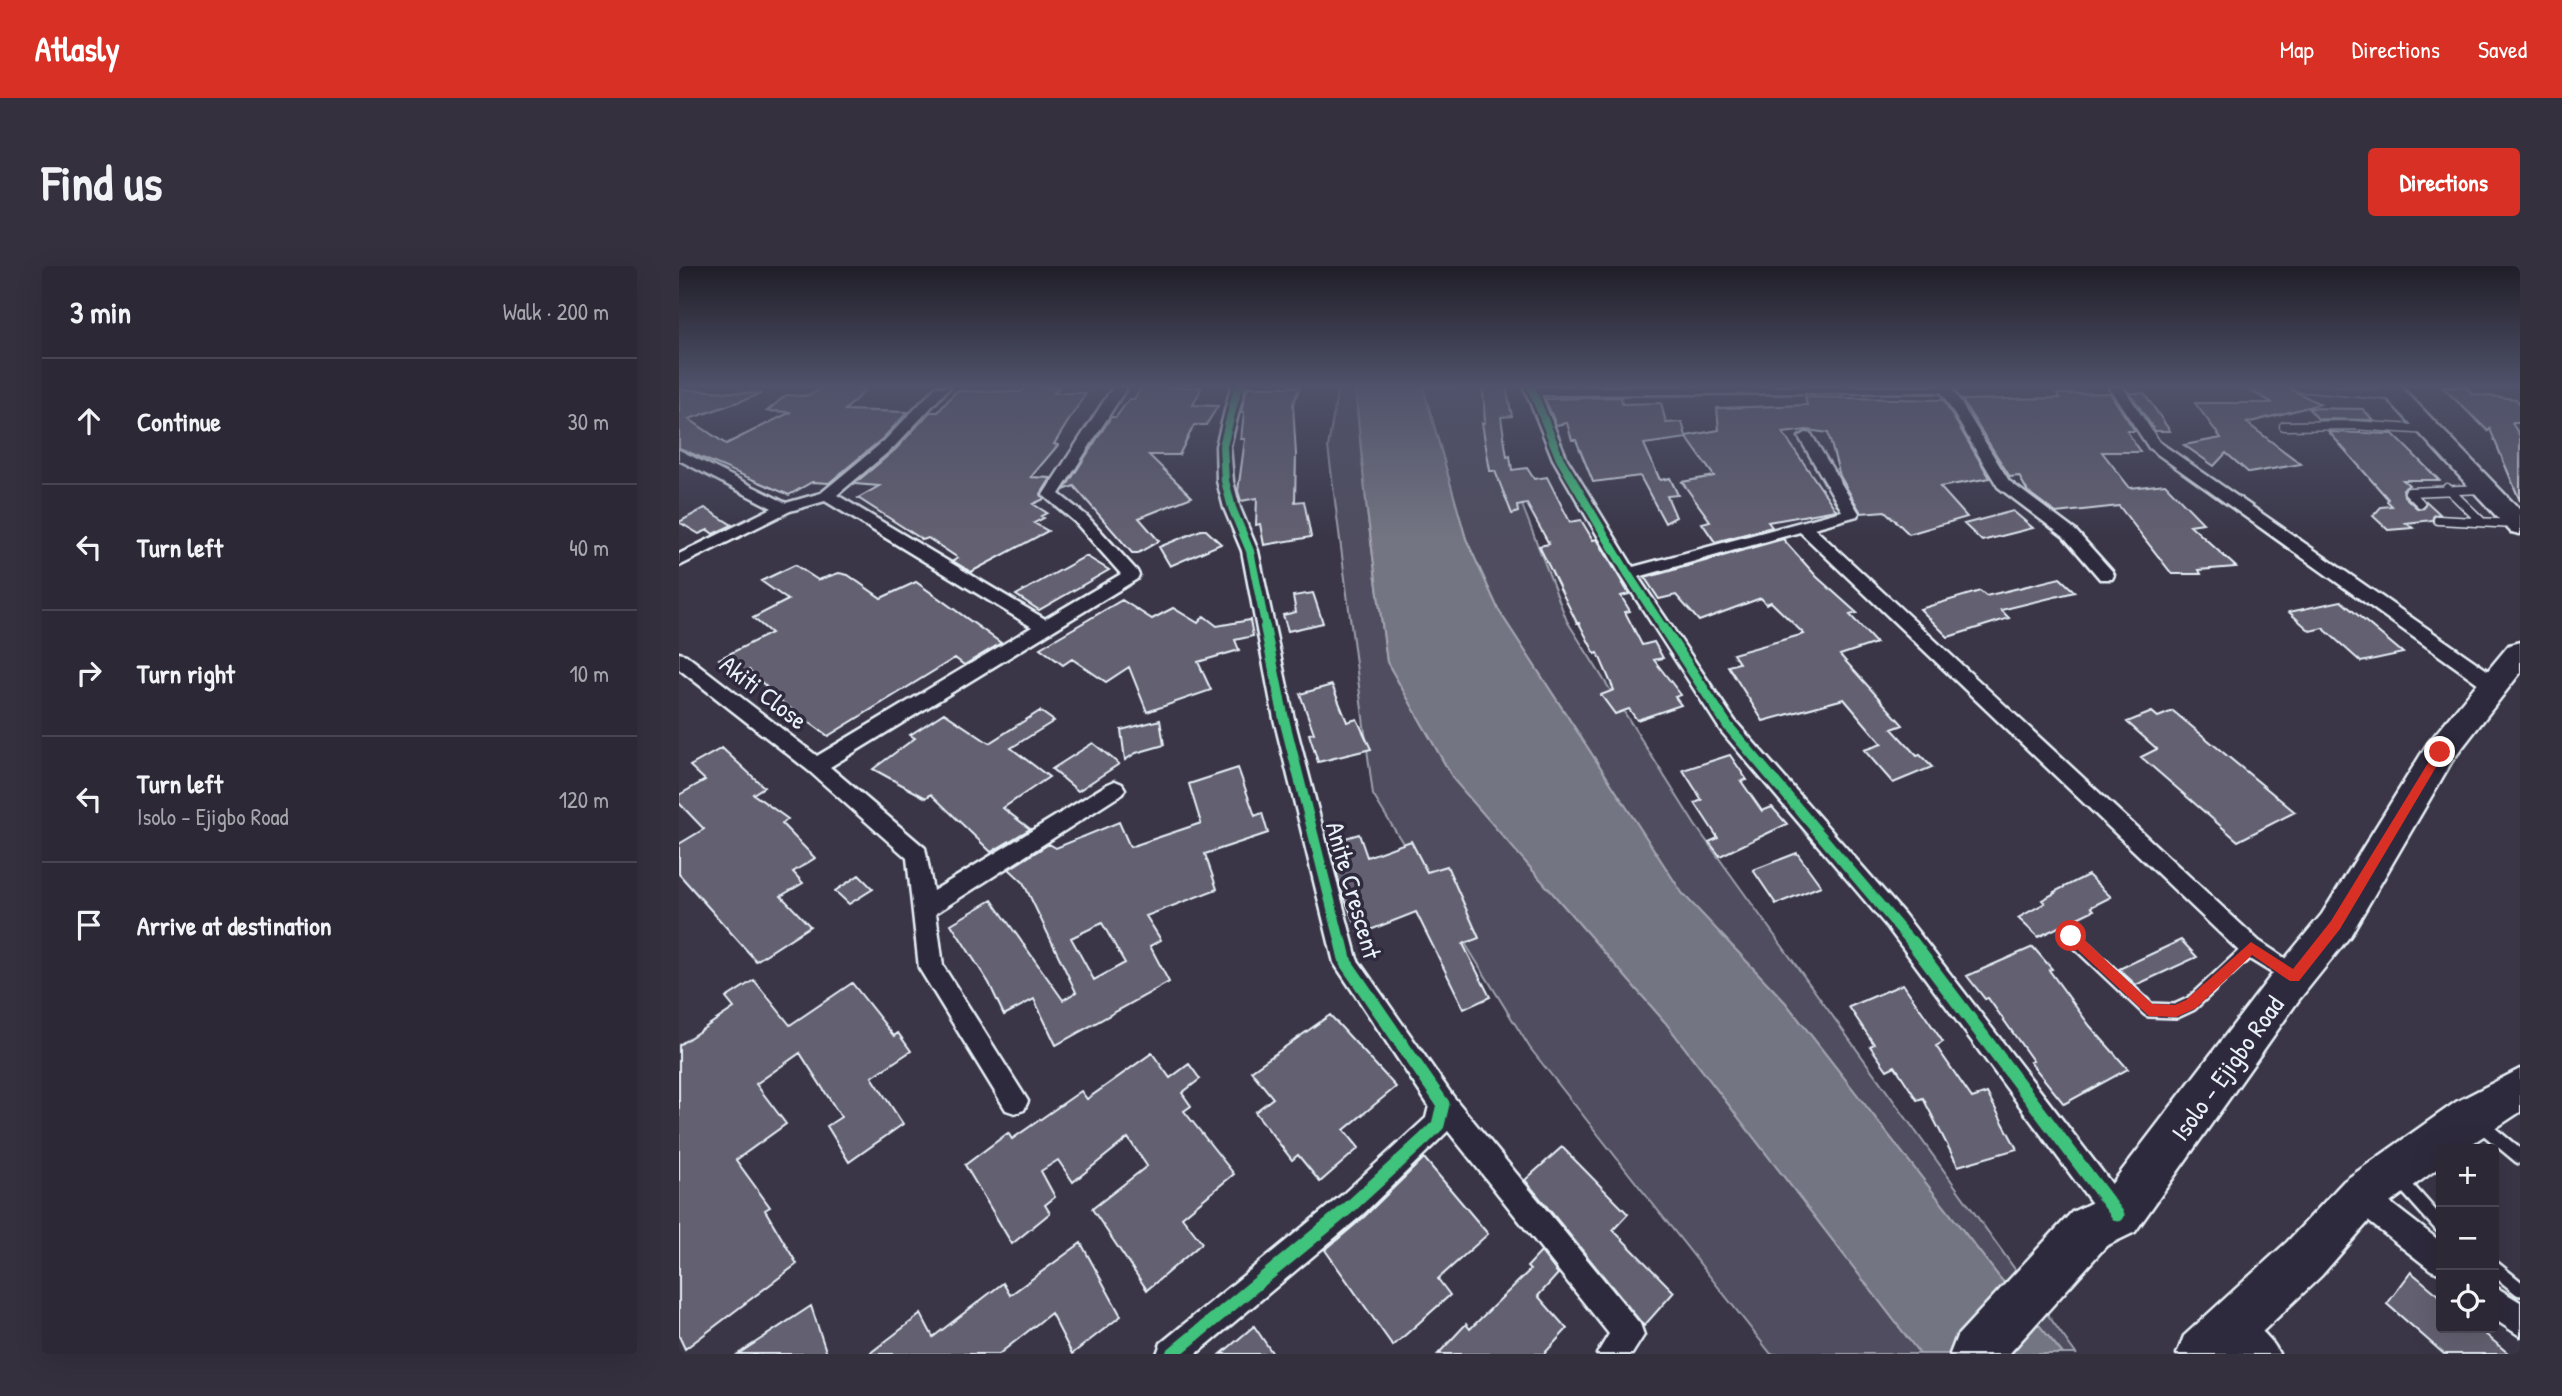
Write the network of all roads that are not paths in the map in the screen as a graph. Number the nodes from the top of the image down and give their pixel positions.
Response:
1 (1806, 437) dead end
2 (895, 438) edge
3 (1086, 438) edge
4 (1225, 438) edge
5 (1552, 438) edge
6 (1975, 438) edge
7 (2149, 438) edge
8 (2437, 438) edge
9 (2457, 438) edge
10 (679, 454) edge
11 (2511, 483) dead end
12 (2447, 488) junction
13 (2484, 489) junction
14 (827, 496) junction
15 (2420, 503) dead end
16 (784, 508) junction
17 (2438, 520) dead end
18 (2481, 522) junction
19 (2519, 525) edge
20 (1804, 527) junction
21 (679, 561) edge
22 (1627, 574) junction
23 (2106, 575) dead end
24 (1044, 626) junction
25 (2520, 652) edge
26 (679, 659) edge
27 (2493, 684) junction
28 (816, 766) junction
29 (1115, 789) dead end
30 (923, 909) junction
31 (2071, 936) dead end
32 (2251, 948) junction
33 (2295, 977) junction
34 (2520, 1089) edge
35 (1015, 1101) dead end
36 (1443, 1104) junction
37 (2472, 1117) junction
38 (2520, 1157) edge
39 (2377, 1185) junction
40 (2104, 1222) junction
41 (2436, 1223) edge
42 (2436, 1254) edge
43 (2496, 1270) edge
44 (2520, 1289) edge
45 (2499, 1305) edge
46 (2520, 1321) edge
47 (2226, 1346) edge
48 (1172, 1354) edge
49 (1612, 1354) edge
50 (1975, 1354) edge

1 - 20 street
2 - 14 street
3 - 24 street
4 - 36 street, Anite Crescent
5 - 22 street
6 - 23 street
7 - 27 street
8 - 13 main road
9 - 11 main road
10 - 16 street
12 - 13 lane
12 - 15 lane
12 - 18 lane
13 - 19 main road
14 - 16 street
14 - 24 street
16 - 21 street
17 - 18 lane
18 - 19 lane
20 - 22 street
20 - 32 street
22 - 40 street
24 - 28 street
25 - 27 main road, Isolo - Ejigbo Road
26 - 28 street, Akiti Close
27 - 33 main road, Isolo - Ejigbo Road
28 - 30 street, Akiti Close
29 - 30 street
30 - 35 street, Akiti Close
31 - 32 lane
32 - 33 street
33 - 40 main road, Isolo - Ejigbo Road
34 - 37 main road
36 - 48 street
36 - 49 street, Anite Crescent
37 - 38 lane
37 - 39 main road
39 - 41 lane
39 - 42 street
39 - 47 main road
40 - 50 main road, Isolo - Ejigbo Road
43 - 44 lane
45 - 46 street

